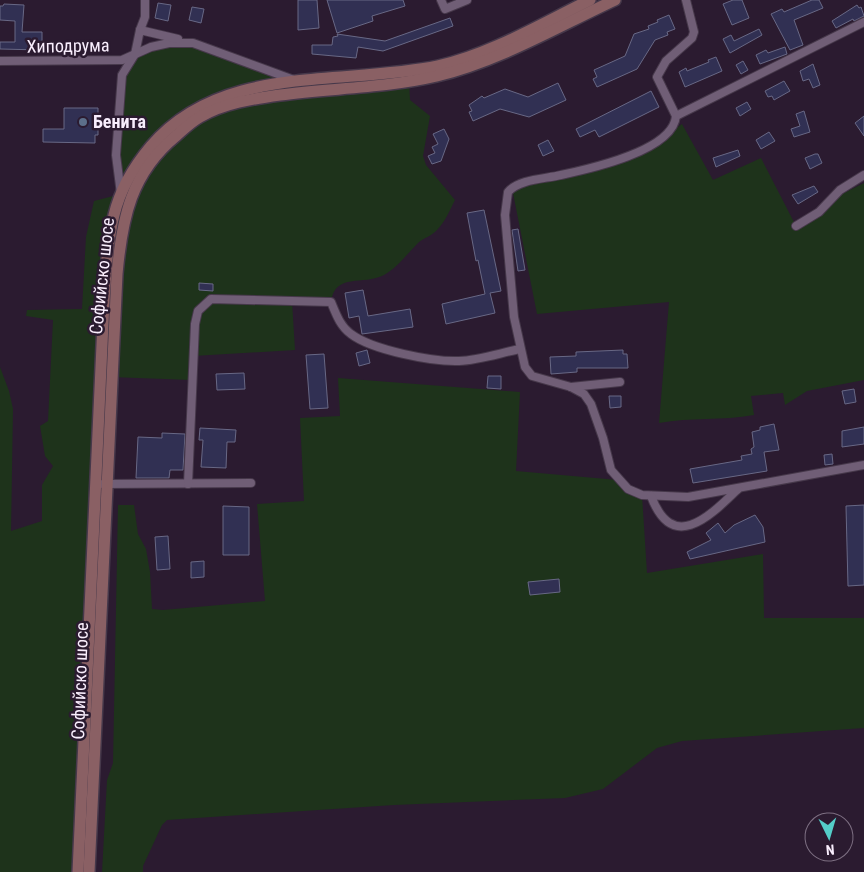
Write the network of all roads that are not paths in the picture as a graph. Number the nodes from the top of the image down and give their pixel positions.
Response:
1 (145, 0) edge
2 (441, 0) edge
3 (467, 0) edge
4 (590, 0) edge
5 (614, 0) edge
6 (686, 0) edge
7 (864, 22) edge
8 (140, 30) junction
9 (193, 43) junction
10 (135, 54) junction
11 (107, 60) junction
12 (0, 61) edge
13 (122, 75) junction
14 (298, 82) junction
15 (676, 116) junction
16 (864, 175) edge
17 (121, 194) junction
18 (796, 226) dead end
19 (520, 349) junction
20 (620, 382) dead end
21 (571, 387) junction
22 (864, 465) edge
23 (251, 483) dead end
24 (100, 484) junction
25 (188, 484) junction
26 (738, 489) junction
27 (651, 496) junction
28 (78, 872) edge
29 (89, 872) edge

1 - 8 street
2 - 3 street
4 - 14 main road, Софийско шосе
5 - 24 main road, Софийско шосе
6 - 15 street
7 - 15 street
8 - 9 street
8 - 10 street
9 - 10 street, Хиподрума
9 - 14 street
10 - 11 street, Хиподрума
10 - 13 street
11 - 12 street, Хиподрума
11 - 13 street
13 - 17 street
14 - 17 main road, Софийско шосе
15 - 19 street
16 - 18 street
17 - 24 main road, Софийско шосе
19 - 21 street
19 - 25 street
20 - 21 street
21 - 27 street
22 - 26 street
23 - 25 street
24 - 25 street
24 - 28 main road, Софийско шосе
24 - 29 main road, Софийско шосе
26 - 27 street
26 - 27 street

